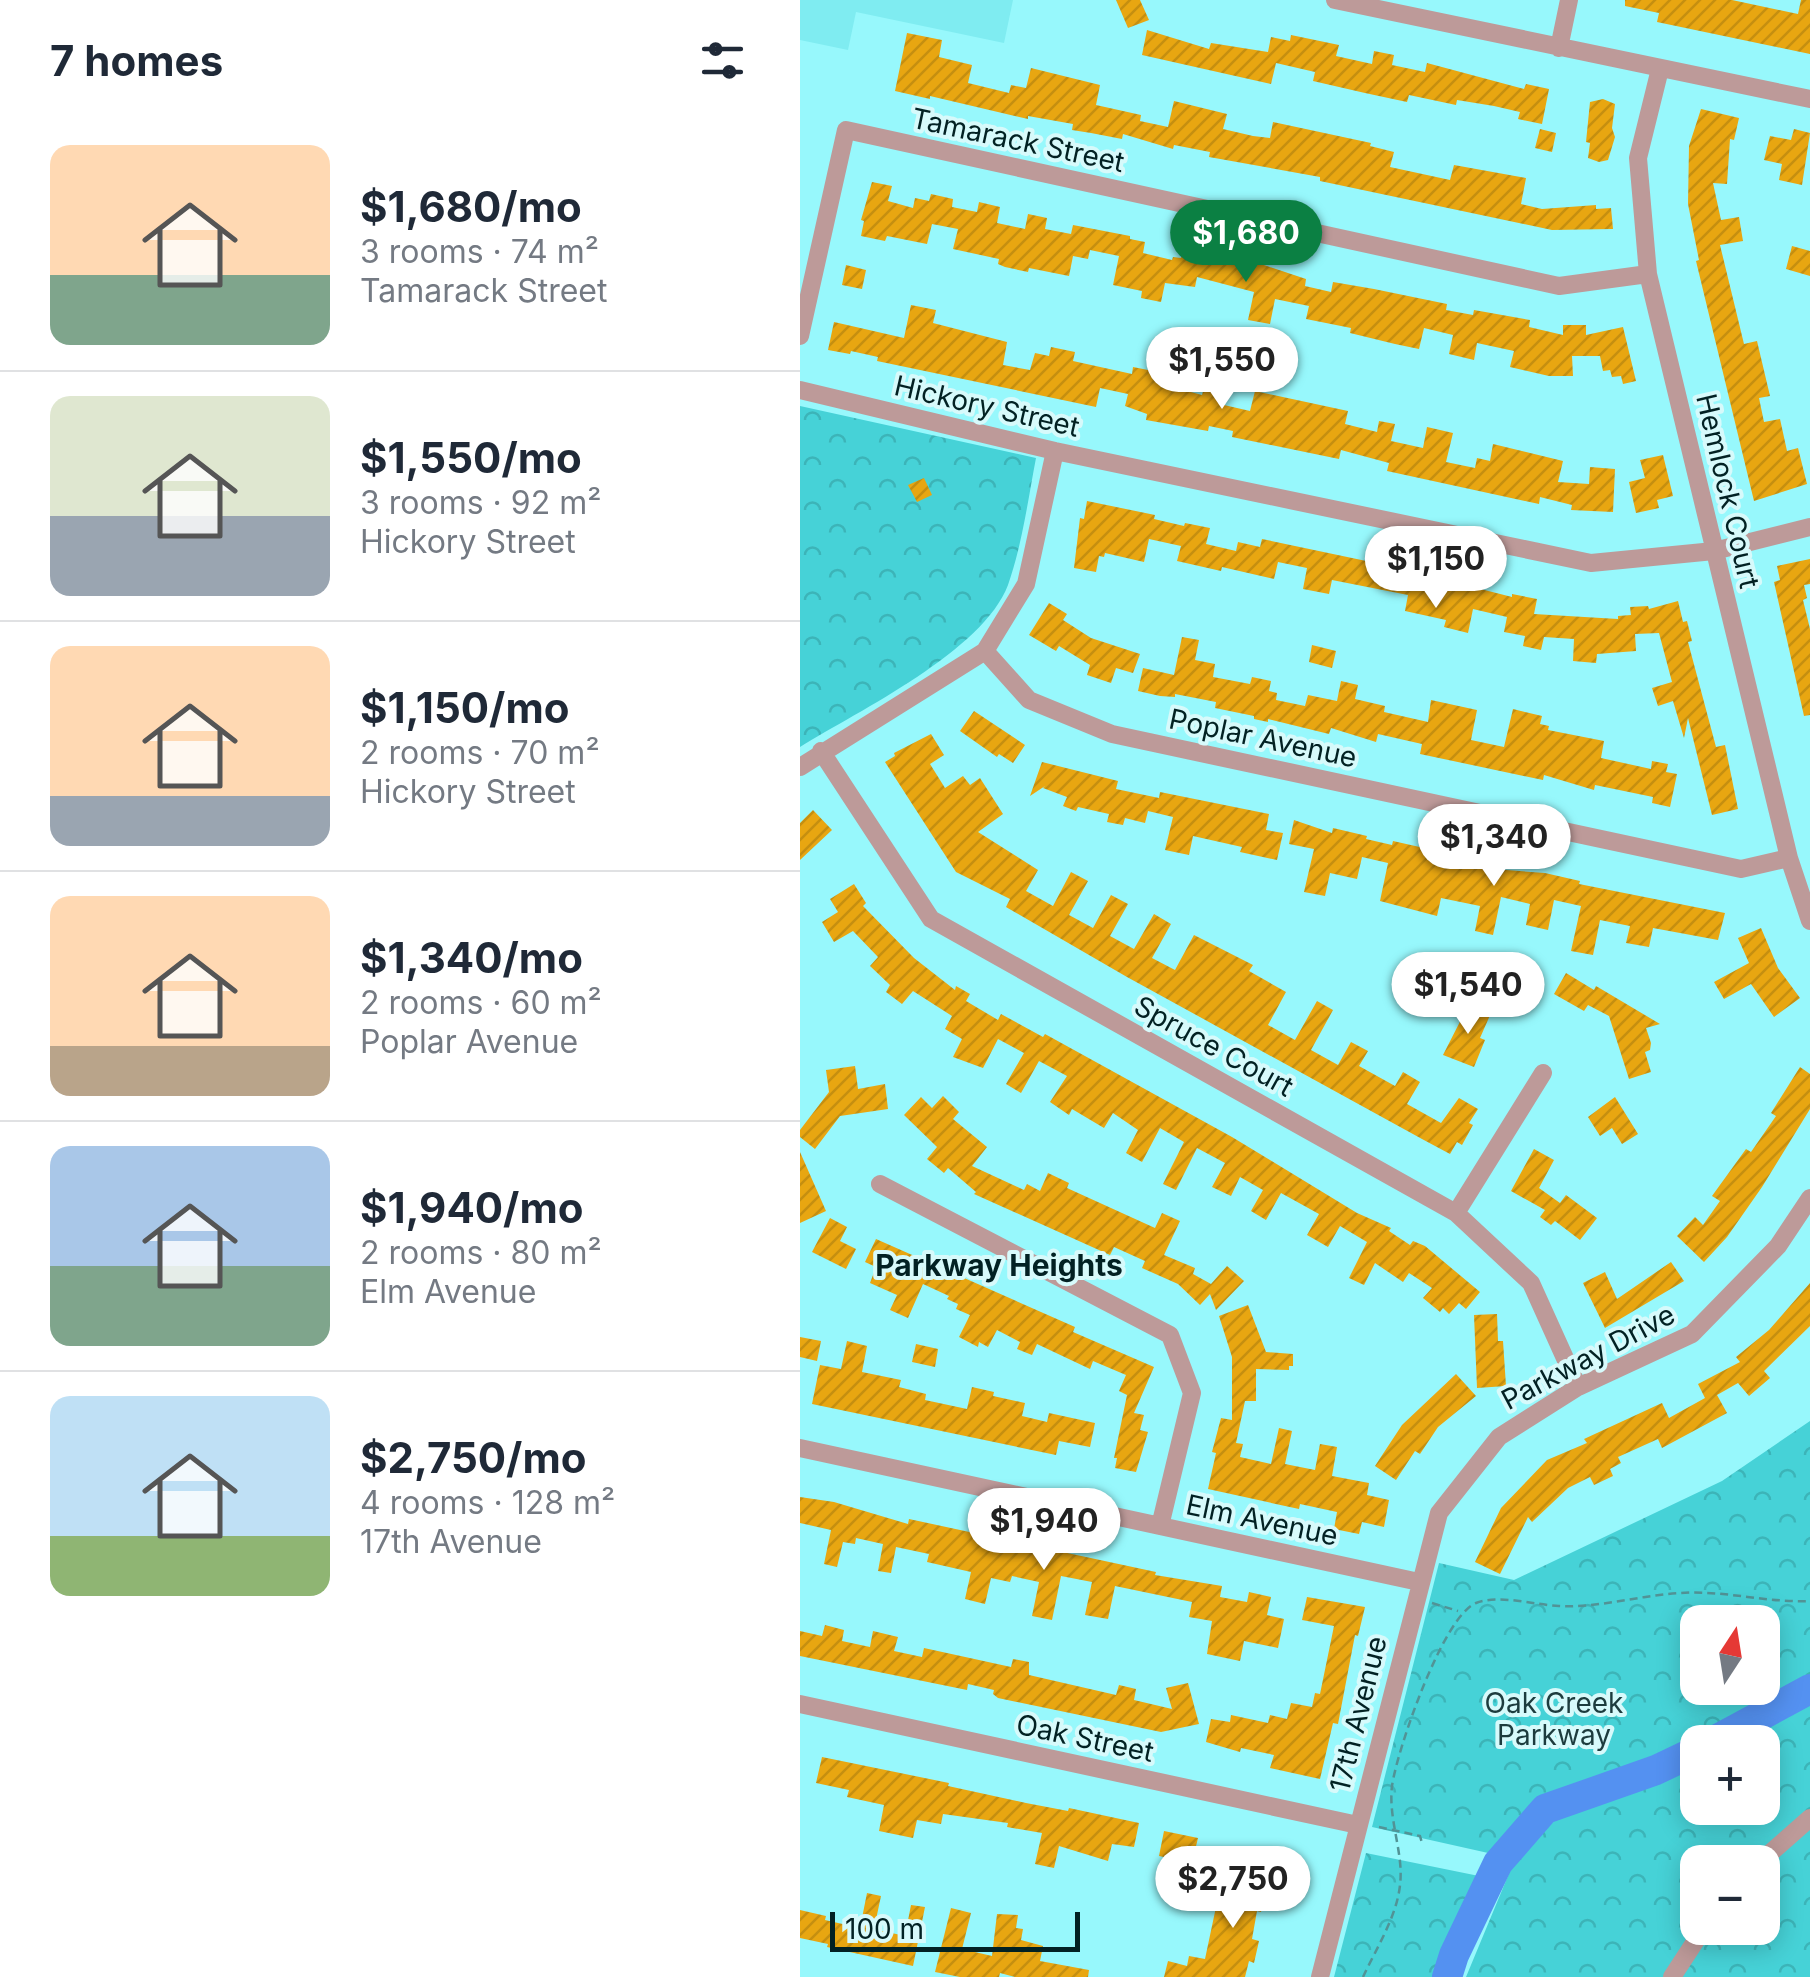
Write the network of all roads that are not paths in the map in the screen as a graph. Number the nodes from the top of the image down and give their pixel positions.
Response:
1 (1335, 0) edge
2 (1570, 0) edge
3 (1559, 48) junction
4 (1660, 69) junction
5 (1810, 99) edge
6 (1648, 274) junction
7 (800, 336) edge
8 (800, 390) edge
9 (1055, 451) junction
10 (1810, 526) edge
11 (1714, 551) junction
12 (985, 651) junction
13 (821, 751) junction
14 (800, 766) edge
15 (1789, 858) junction
16 (1810, 921) edge
17 (1543, 1074) dead end
18 (880, 1184) dead end
19 (1810, 1198) edge
20 (1456, 1213) junction
21 (1578, 1387) junction
22 (800, 1448) edge
23 (1160, 1526) junction
24 (1419, 1582) junction
25 (800, 1704) edge
26 (1810, 1818) edge
27 (1358, 1825) junction
28 (1779, 1845) edge
29 (1693, 1945) edge
30 (1320, 1977) edge
31 (1672, 1977) edge

1 - 3 street
2 - 3 street
3 - 4 street
4 - 5 street
4 - 6 street, Hemlock Court
6 - 7 street, Tamarack Street
6 - 11 street, Hemlock Court
8 - 9 street, Hickory Street
9 - 11 street, Hickory Street
9 - 12 street
10 - 11 street, Hickory Street
11 - 15 street, Hemlock Court
12 - 13 street
12 - 15 street, Poplar Avenue
13 - 14 street
13 - 20 street, Spruce Court
15 - 16 street, Hemlock Court
17 - 20 street
18 - 23 street
19 - 21 street, Parkway Drive
20 - 21 street, Spruce Court
21 - 24 street, Parkway Drive
22 - 23 street, Elm Avenue
23 - 24 street, Elm Avenue
24 - 27 street, 17th Avenue
25 - 27 street, Oak Street
26 - 28 street
27 - 30 street, 17th Avenue
29 - 31 street

